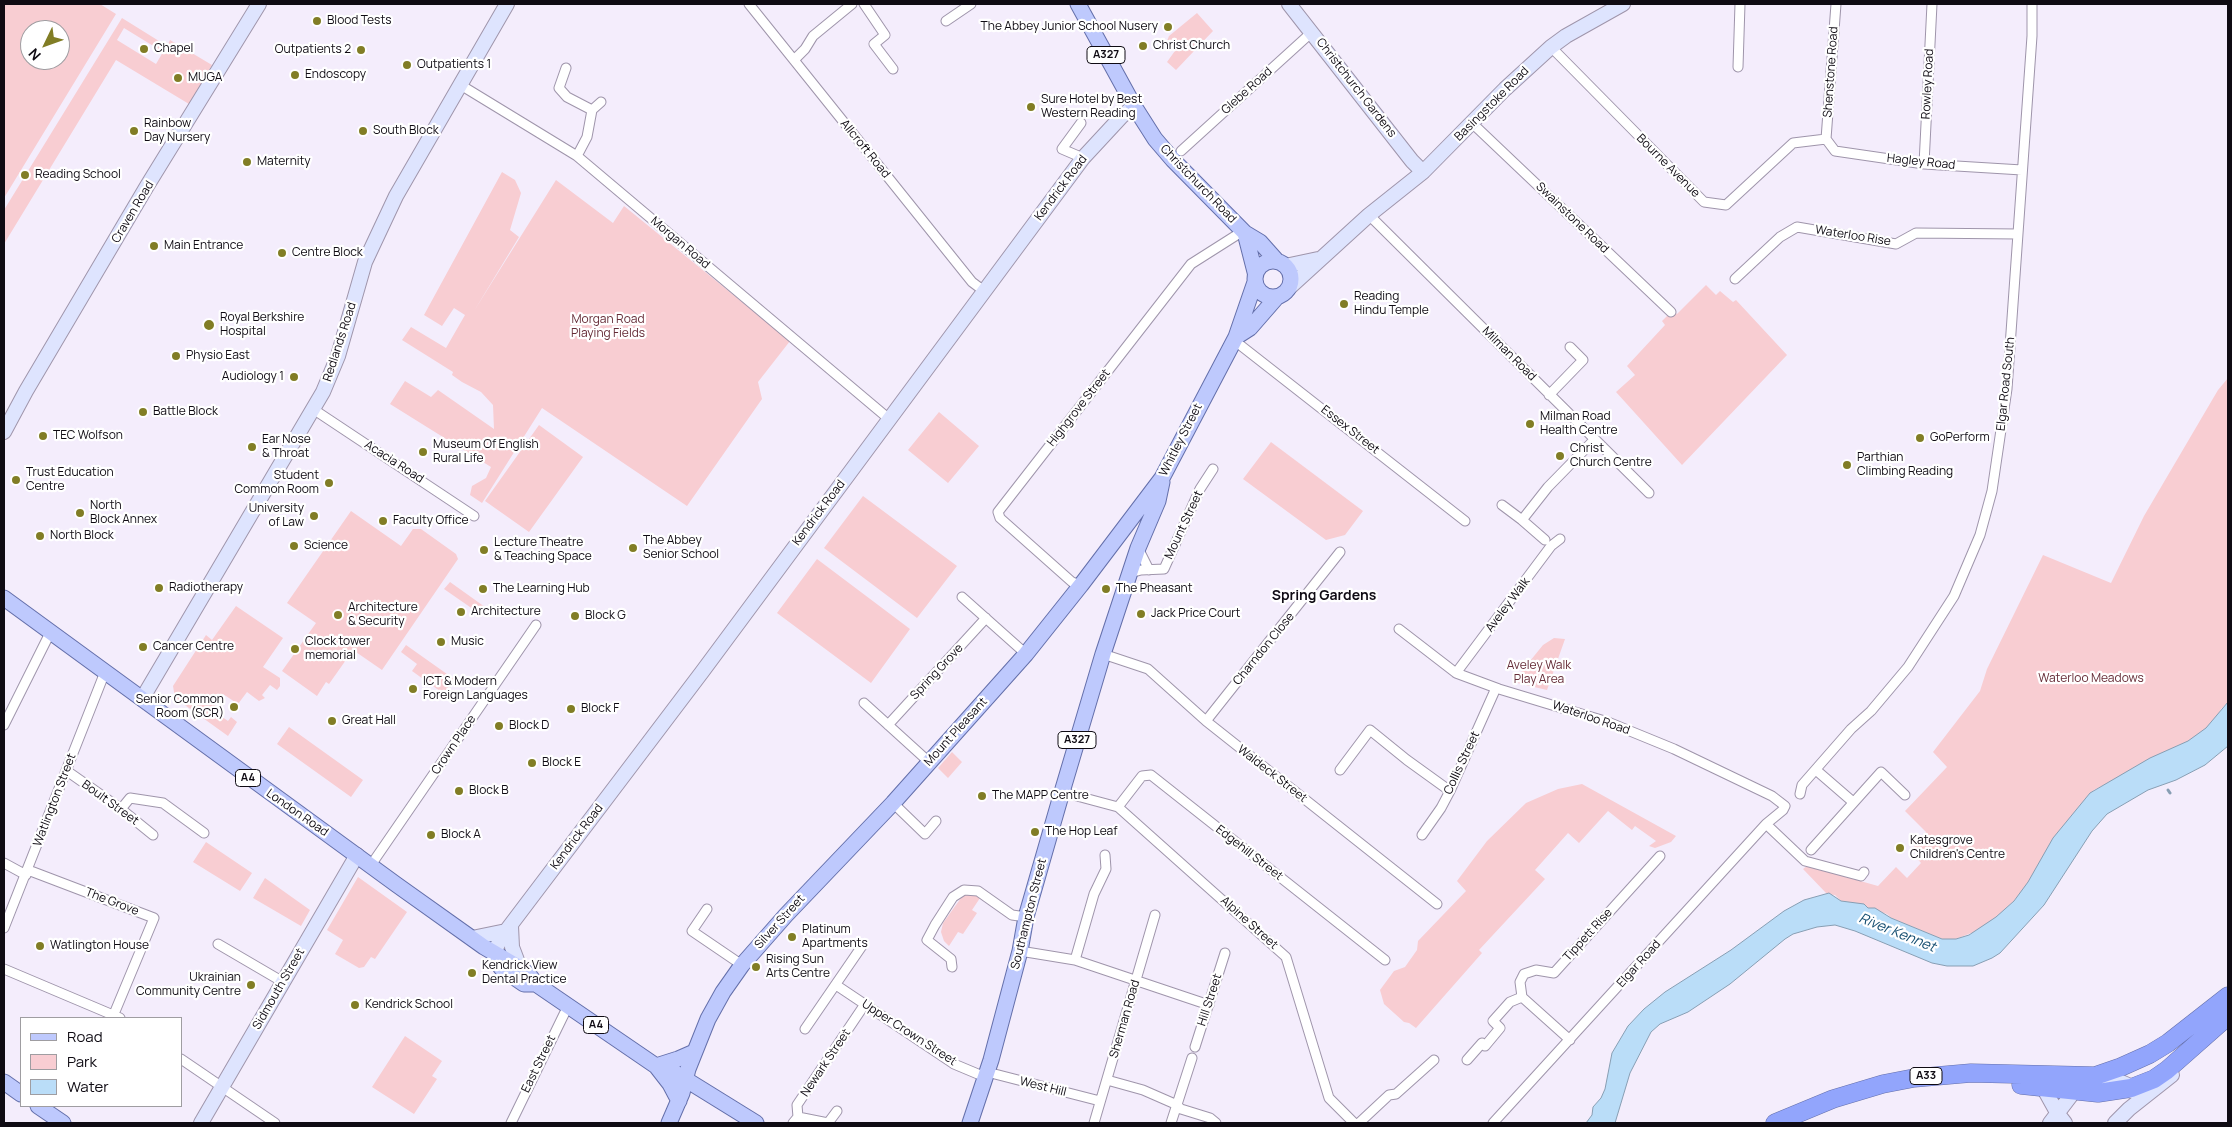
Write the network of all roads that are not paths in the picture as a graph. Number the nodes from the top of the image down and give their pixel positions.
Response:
1 (259, 4) edge
2 (506, 4) edge
3 (749, 4) edge
4 (852, 4) edge
5 (864, 4) edge
6 (971, 4) edge
7 (1079, 4) edge
8 (1289, 4) edge
9 (1623, 4) edge
10 (1740, 4) edge
11 (1836, 4) edge
12 (1932, 4) edge
13 (2032, 4) edge
14 (946, 21) dead end
15 (1312, 32) junction
16 (1551, 47) junction
17 (794, 60) junction
18 (1738, 67) dead end
19 (566, 68) dead end
20 (893, 69) dead end
21 (459, 84) junction
22 (601, 102) dead end
23 (1134, 106) junction
24 (592, 110) junction
25 (1081, 123) dead end
26 (1472, 123) junction
27 (1826, 140) junction
28 (1182, 151) dead end
29 (577, 156) junction
30 (1083, 158) junction
31 (1924, 164) junction
32 (2022, 170) junction
33 (1422, 172) junction
34 (1369, 215) junction
35 (1244, 232) junction
36 (2018, 234) junction
37 (1320, 259) junction
38 (1280, 263) junction
39 (1255, 277) junction
40 (1735, 279) dead end
41 (1290, 287) junction
42 (984, 291) junction
43 (1277, 297) junction
44 (1671, 312) dead end
45 (1236, 339) junction
46 (1570, 347) dead end
47 (1549, 395) junction
48 (313, 409) junction
49 (889, 419) junction
50 (5, 426) edge
51 (1594, 440) junction
52 (1213, 469) dead end
53 (1162, 478) junction
54 (1649, 493) dead end
55 (1502, 505) dead end
56 (474, 516) dead end
57 (1522, 520) junction
58 (1465, 521) dead end
59 (1560, 539) dead end
60 (1545, 540) dead end
61 (1138, 548) junction
62 (1340, 552) dead end
63 (1150, 570) junction
64 (1130, 573) junction
65 (1081, 585) junction
66 (962, 597) dead end
67 (4, 598) edge
68 (986, 618) junction
69 (536, 625) dead end
70 (1399, 629) dead end
71 (51, 631) junction
72 (1026, 654) junction
73 (1103, 654) junction
74 (105, 672) junction
75 (1456, 672) junction
76 (1496, 688) junction
77 (142, 698) junction
78 (864, 703) dead end
79 (1206, 721) junction
80 (4, 725) edge
81 (888, 725) junction
82 (929, 762) junction
83 (1340, 770) dead end
84 (1816, 770) junction
85 (67, 772) junction
86 (1450, 790) junction
87 (1062, 792) junction
88 (1800, 794) dead end
89 (1905, 795) dead end
90 (1854, 802) junction
91 (893, 803) junction
92 (1785, 806) joint
93 (1118, 807) junction
94 (121, 809) junction
95 (936, 822) dead end
96 (1766, 824) junction
97 (204, 833) dead end
98 (1422, 835) dead end
99 (153, 836) dead end
100 (1811, 850) dead end
101 (356, 855) junction
102 (1105, 855) dead end
103 (1660, 856) dead end
104 (4, 864) edge
105 (371, 865) junction
106 (27, 872) junction
107 (1864, 872) dead end
108 (825, 874) joint
109 (1437, 904) dead end
110 (707, 909) dead end
111 (1155, 915) dead end
112 (1026, 917) junction
113 (4, 928) edge
114 (509, 929) junction
115 (472, 938) junction
116 (218, 944) dead end
117 (862, 946) dead end
118 (1020, 951) junction
119 (1225, 953) dead end
120 (496, 954) junction
121 (1075, 960) junction
122 (1385, 960) dead end
123 (742, 965) junction
124 (952, 967) dead end
125 (520, 968) junction
126 (4, 969) edge
127 (1136, 980) junction
128 (283, 982) junction
129 (536, 984) junction
130 (836, 985) junction
131 (2228, 996) edge
132 (1522, 997) junction
133 (865, 1004) junction
134 (1208, 1005) junction
135 (568, 1006) junction
136 (117, 1016) edge
137 (2228, 1016) edge
138 (805, 1029) dead end
139 (1570, 1040) junction
140 (1195, 1047) dead end
141 (694, 1052) junction
142 (2187, 1054) junction
143 (1192, 1058) dead end
144 (182, 1060) edge
145 (1434, 1060) dead end
146 (1467, 1060) dead end
147 (656, 1066) junction
148 (986, 1075) junction
149 (2090, 1076) junction
150 (685, 1079) junction
151 (1107, 1080) junction
152 (4, 1082) edge
153 (222, 1086) junction
154 (2043, 1086) junction
155 (2131, 1088) junction
156 (2074, 1091) junction
157 (20, 1093) edge
158 (679, 1101) junction
159 (1100, 1101) junction
160 (1175, 1104) junction
161 (39, 1107) edge
162 (2129, 1109) junction
163 (837, 1112) dead end
164 (796, 1120) edge
165 (2058, 1120) edge
166 (63, 1123) edge
167 (201, 1123) edge
168 (274, 1123) edge
169 (511, 1123) edge
170 (669, 1123) edge
171 (756, 1123) edge
172 (828, 1123) edge
173 (970, 1123) edge
174 (1094, 1123) edge
175 (1171, 1123) edge
176 (1216, 1123) edge
177 (1354, 1123) edge
178 (1359, 1123) edge
179 (1493, 1123) edge
180 (1775, 1123) edge
181 (1803, 1123) edge
182 (2115, 1123) edge

1 - 50 street, Craven Road
2 - 21 street, Redlands Road
3 - 17 street, Allcroft Road
4 - 17 street
5 - 20 street
6 - 14 street
7 - 23 main road, Christchurch Road / A327
8 - 15 street, Christchurch Gardens
9 - 16 street, Basingstoke Road
10 - 18 street
11 - 27 street, Shenstone Road
12 - 31 street, Rowley Road
13 - 32 street, Elgar Road South
15 - 28 street, Glebe Road
15 - 33 street, Christchurch Gardens
16 - 26 street, Basingstoke Road
16 - 27 street, Bourne Avenue
17 - 42 street, Allcroft Road
19 - 24 street
21 - 29 street, Morgan Road
21 - 48 street, Redlands Road
22 - 24 street
23 - 30 street, Kendrick Road
23 - 35 main road, Christchurch Road / A327
24 - 29 street
25 - 30 street
26 - 33 street, Basingstoke Road
26 - 44 street, Swainstone Road
27 - 31 street, Hagley Road
29 - 49 street, Morgan Road
30 - 42 street, Kendrick Road
31 - 32 street, Hagley Road
32 - 36 street, Elgar Road South
33 - 34 street, Basingstoke Road
34 - 37 street
34 - 47 street, Milman Road
35 - 38 main road, Christchurch Road / A327
35 - 39 main road, Christchurch Road
35 - 65 street, Highgrove Street
36 - 40 street, Waterloo Rise
36 - 84 street, Elgar Road South
37 - 38 street
37 - 41 street
38 - 39 main road
38 - 41 main road
39 - 43 main road
39 - 45 main road, Whitley Street / A327
41 - 43 main road
42 - 49 street, Kendrick Road
43 - 45 main road, Whitley Street / A327
45 - 53 main road, Whitley Street / A327
45 - 58 street, Essex Street
46 - 47 street
47 - 51 street, Milman Road
48 - 56 street, Acacia Road
48 - 77 street, Redlands Road
49 - 114 street, Kendrick Road
51 - 54 street, Milman Road
51 - 57 street
52 - 63 street, Mount Street
53 - 61 main road, Southampton Street / A327
53 - 65 main road, Whitley Street / A327
55 - 57 street
57 - 60 street
59 - 75 street, Aveley Walk
61 - 63 street, Mount Street
61 - 64 main road, Southampton Street / A327
62 - 79 street, Charndon Close
63 - 64 street, Mount Street
64 - 73 main road, Southampton Street / A327
65 - 72 main road, Mount Pleasant / A327
66 - 68 street
67 - 71 main road, London Road / A4
68 - 72 street
68 - 81 street, Spring Grove
69 - 105 street, Crown Place
70 - 75 street, Waterloo Road
71 - 74 main road, London Road / A4
71 - 80 street
72 - 82 main road, Mount Pleasant / A327
73 - 79 street, Waldeck Street
73 - 87 main road, Southampton Street / A327
74 - 77 main road, London Road / A4
74 - 85 street, Watlington Street
75 - 76 street, Waterloo Road
76 - 86 street, Collis Street
76 - 92 street, Waterloo Road
77 - 101 main road, London Road / A4
78 - 81 street
79 - 109 street, Waldeck Street
81 - 82 street
82 - 91 main road, Mount Pleasant / A327
83 - 86 street
84 - 88 street, Elgar Road South
84 - 90 street
85 - 94 street, Boult Street
85 - 106 street, Watlington Street
86 - 98 street, Collis Street
87 - 93 street, Alpine Street
87 - 112 main road, Southampton Street / A327
89 - 90 street
90 - 100 street
91 - 95 street
91 - 108 main road, Mount Pleasant / A327
92 - 96 street, Elgar Road
93 - 122 street, Edgehill Street
93 - 177 street, Alpine Street
94 - 97 street
94 - 99 street, Boult Street
96 - 107 street
96 - 139 street, Elgar Road
101 - 105 main road, London Road / A4
101 - 128 street, Sidmouth Street
102 - 121 street
103 - 132 street, Tippett Rise
104 - 106 street
105 - 115 main road, London Road / A4
106 - 113 street, Watlington Street
106 - 136 street, The Grove
108 - 123 main road, Silver Street / A327
110 - 123 street
111 - 127 street, Sherman Road
112 - 118 main road, Southampton Street / A327
112 - 124 street
114 - 115 street
114 - 120 street, Kendrick Road
114 - 125 street
115 - 120 main road, London Road / A4
116 - 128 street
117 - 130 street
118 - 121 street
118 - 148 main road, Southampton Street / A327
119 - 134 street, Hill Street
120 - 125 main road, London Road / A4
120 - 129 main road, London Road / A4
121 - 127 street
123 - 141 main road, Silver Street / A327
125 - 129 main road, London Road / A4
126 - 136 street
127 - 134 street
127 - 151 street, Sherman Road
128 - 153 street, Sidmouth Street
129 - 135 main road, London Road / A4
130 - 133 street, Upper Crown Street
130 - 138 street
131 - 149 highway, A33
132 - 139 street
132 - 146 street
133 - 148 street, Upper Crown Street
133 - 164 street, Newark Street
134 - 140 street, Hill Street
135 - 147 main road, London Road / A4
135 - 169 street, East Street
137 - 142 highway, A33
139 - 179 street, Elgar Road
141 - 147 main road
141 - 150 main road, Silver Street / A327
142 - 155 highway, A33
142 - 162 street
143 - 160 street
144 - 153 street
145 - 178 street
147 - 150 main road, London Road / A4
147 - 158 main road, London Road / A4
148 - 159 street, West Hill
148 - 173 main road, Southampton Street / A327
149 - 155 street
149 - 156 street
149 - 180 highway, A33
150 - 158 main road, A327
150 - 171 main road, A4
151 - 159 street, Sherman Road
151 - 160 street
152 - 157 main road
153 - 167 street, Sidmouth Street
153 - 168 street
154 - 156 highway, A33
154 - 165 street
154 - 181 highway, A33
155 - 156 highway, A33
155 - 162 street
156 - 165 street
158 - 170 main road, A327
159 - 174 street, Sherman Road
160 - 175 street
160 - 176 street
161 - 166 main road
162 - 182 street
163 - 172 street
164 - 172 street

